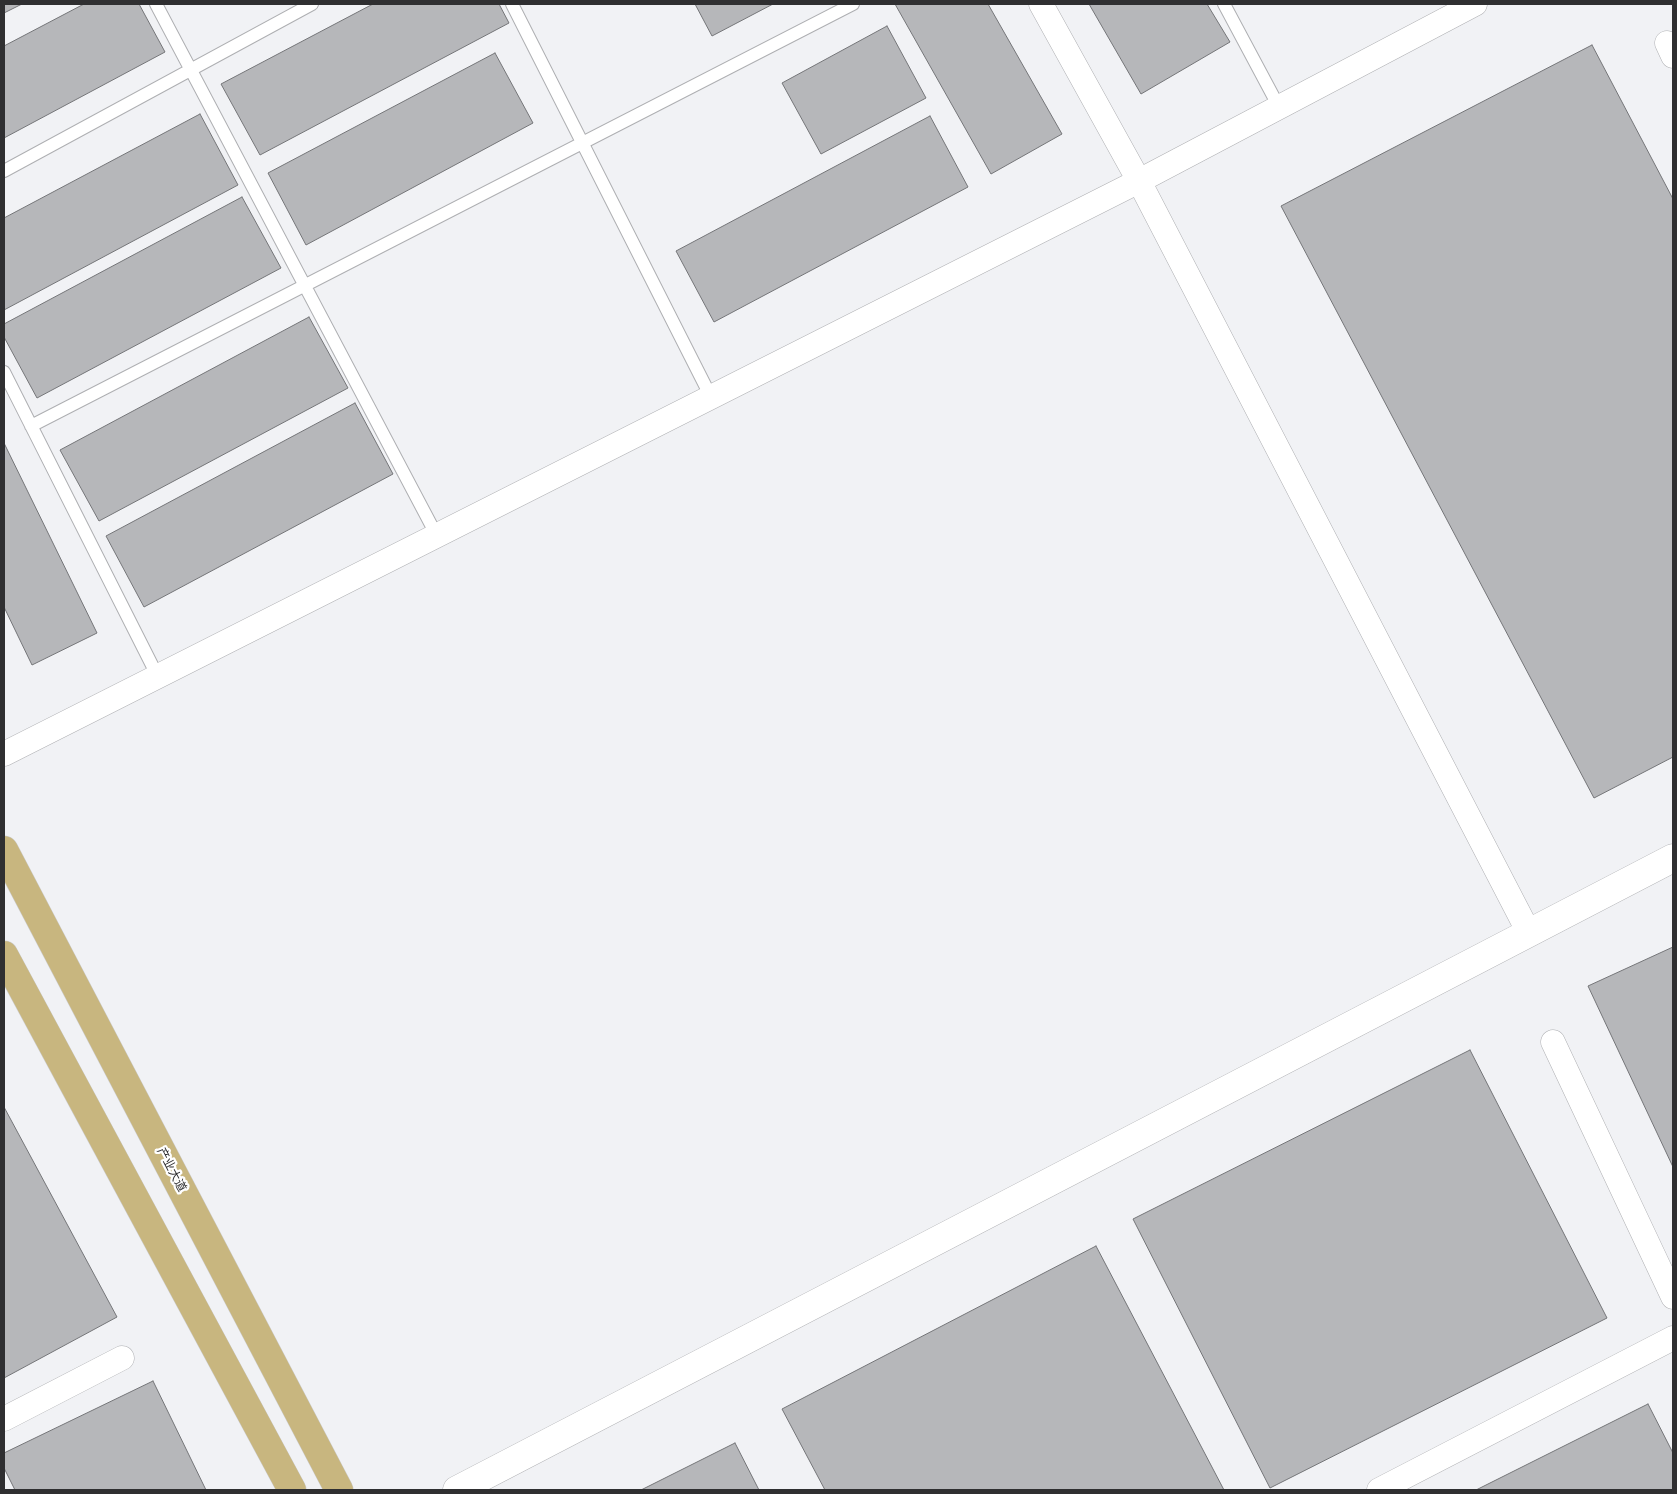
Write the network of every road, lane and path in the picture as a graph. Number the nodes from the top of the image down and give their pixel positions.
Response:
1 (156, 4) edge
2 (312, 4) edge
3 (512, 4) edge
4 (853, 4) edge
5 (1041, 4) edge
6 (1224, 4) edge
7 (1475, 4) edge
8 (191, 70) junction
9 (1279, 107) junction
10 (582, 142) junction
11 (4, 171) edge
12 (1138, 181) junction
13 (304, 285) junction
14 (4, 372) edge
15 (711, 397) junction
16 (31, 426) junction
17 (436, 536) junction
18 (158, 676) junction
19 (4, 754) edge
20 (4, 850) edge
21 (1673, 858) edge
22 (1529, 933) junction
23 (4, 955) edge
24 (1553, 1042) dead end
25 (1673, 1297) edge
26 (1673, 1338) edge
27 (122, 1358) dead end
28 (4, 1419) edge
29 (292, 1490) edge
30 (339, 1490) edge
31 (457, 1490) edge
32 (1379, 1490) edge

1 - 8 lane
2 - 8 lane
3 - 10 lane
4 - 10 lane
5 - 12 street
6 - 9 lane
7 - 9 street
8 - 11 lane
8 - 13 lane
9 - 12 street
10 - 13 lane
10 - 15 lane
12 - 15 street
12 - 22 street
13 - 16 lane
13 - 17 lane
14 - 16 lane
15 - 17 street
16 - 18 lane
17 - 18 street
18 - 19 street
20 - 30 main road, 产业大道
21 - 22 street
22 - 31 street
23 - 29 main road
24 - 25 street
26 - 32 street
27 - 28 street

